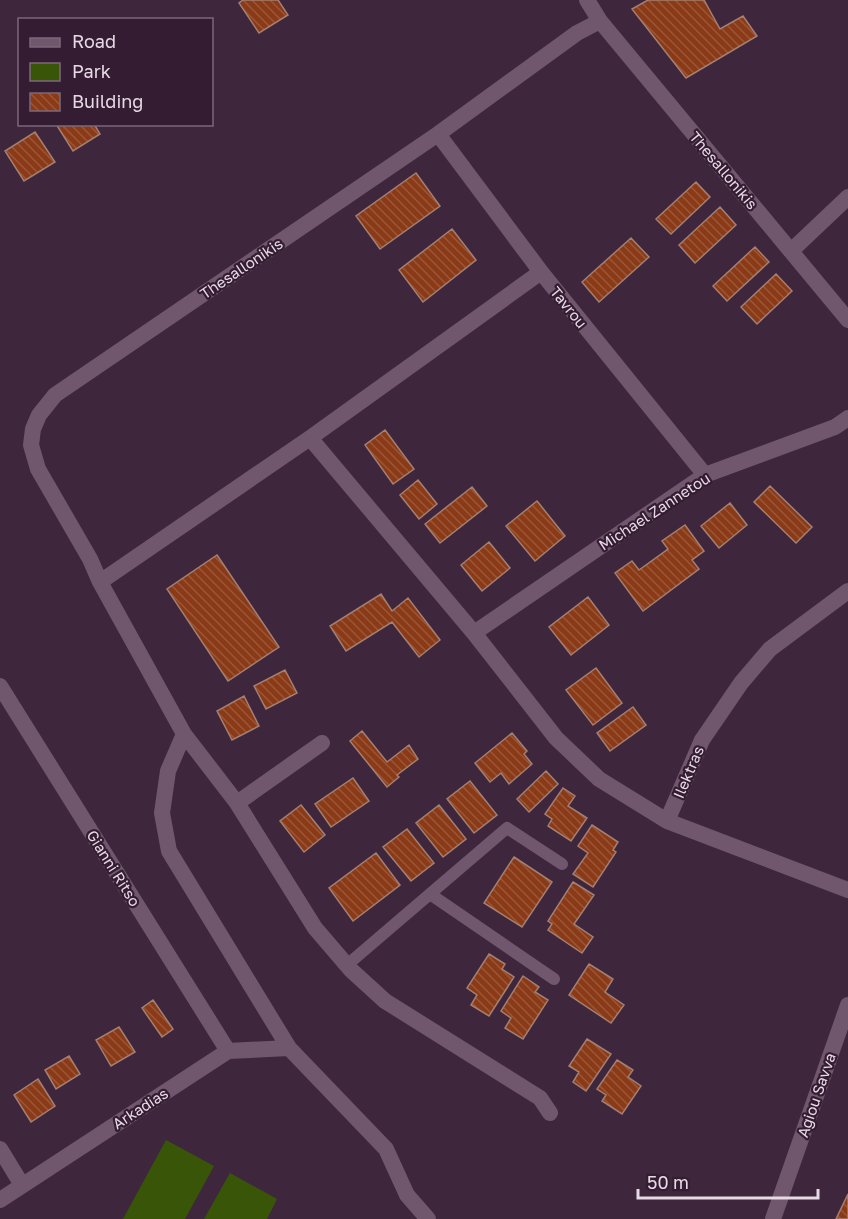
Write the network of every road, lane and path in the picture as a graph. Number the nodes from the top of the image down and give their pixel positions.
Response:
1 (587, 0) edge
2 (600, 21) junction
3 (438, 134) junction
4 (848, 197) edge
5 (791, 251) junction
6 (541, 272) junction
7 (848, 320) edge
8 (848, 418) edge
9 (310, 438) junction
10 (705, 475) junction
11 (100, 582) junction
12 (848, 591) edge
13 (474, 633) junction
14 (0, 686) edge
15 (184, 734) junction
16 (322, 743) dead end
17 (237, 803) junction
18 (667, 821) junction
19 (562, 864) dead end
20 (848, 890) edge
21 (430, 894) junction
22 (347, 965) junction
23 (554, 979) dead end
24 (848, 1005) edge
25 (289, 1048) junction
26 (228, 1051) junction
27 (550, 1113) dead end
28 (0, 1149) edge
29 (22, 1185) junction
30 (0, 1200) edge
31 (428, 1219) edge
32 (773, 1219) edge

1 - 2 street, Thesallonikis
2 - 3 street, Thesallonikis
2 - 5 street, Thesallonikis
3 - 6 street, Tavrou
3 - 11 street, Thesallonikis
4 - 5 street
5 - 7 street, Thesallonikis
6 - 9 street
6 - 10 street, Tavrou
8 - 10 street, Michael Zannetou
9 - 11 street
9 - 13 street
10 - 13 street, Michael Zannetou
11 - 15 street, Thesallonikis
12 - 18 street, Ilektras
13 - 18 street
14 - 26 street, Gianni Ritso
15 - 17 street, Thesallonikis
15 - 25 street
16 - 17 street
17 - 22 street, Thesallonikis
18 - 20 street
19 - 21 lane
21 - 22 lane
21 - 23 lane
22 - 27 street, Thesallonikis
24 - 32 street, Agiou Savva
25 - 26 street
25 - 31 street
26 - 29 street, Arkadias
28 - 29 street
29 - 30 street, Arkadias

